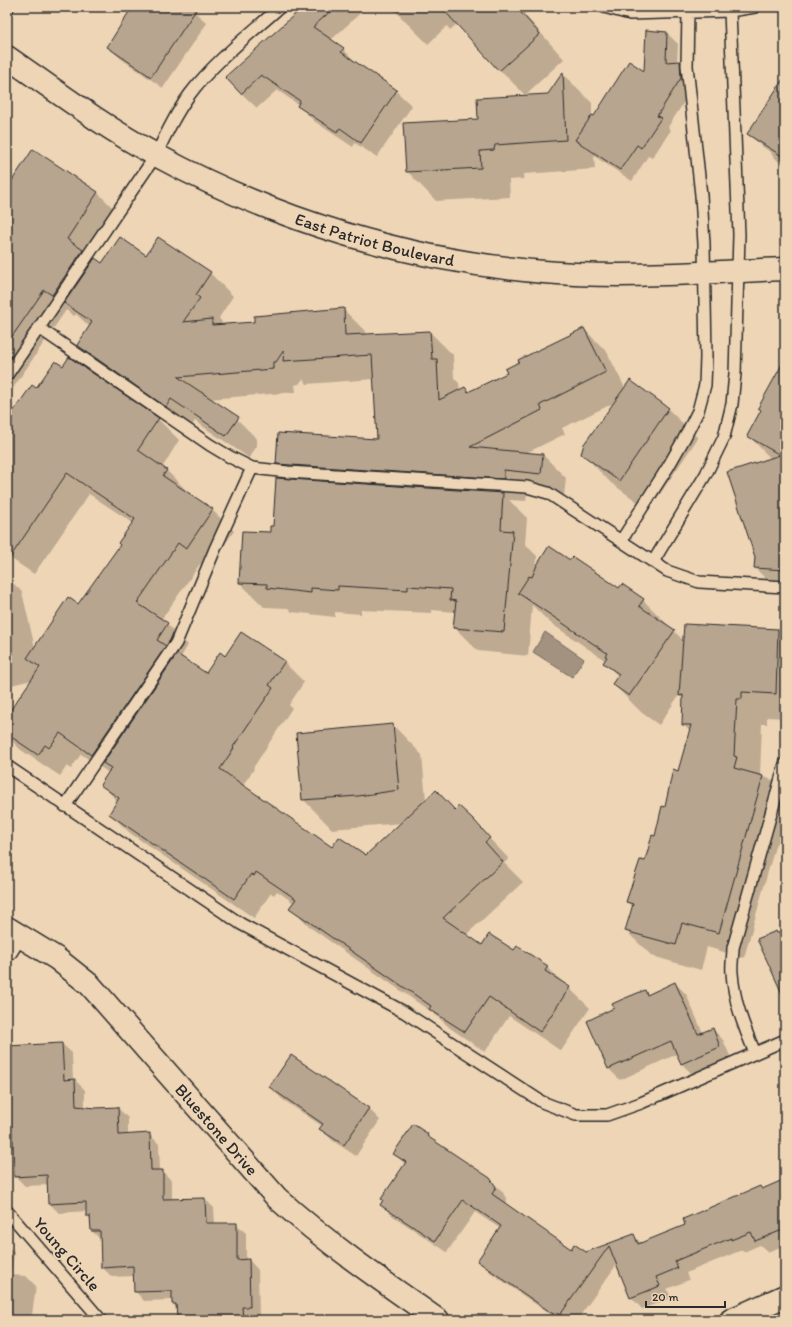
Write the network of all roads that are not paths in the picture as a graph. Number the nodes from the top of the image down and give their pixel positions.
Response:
1 (280, 7) edge
2 (604, 7) edge
3 (755, 7) edge
4 (730, 11) junction
5 (688, 12) junction
6 (7, 57) edge
7 (156, 155) junction
8 (785, 269) edge
9 (738, 271) junction
10 (704, 273) junction
11 (39, 328) junction
12 (7, 376) edge
13 (252, 468) junction
14 (621, 541) junction
15 (653, 562) junction
16 (785, 587) edge
17 (785, 764) edge
18 (7, 766) edge
19 (65, 806) junction
20 (10, 937) edge
21 (785, 1040) edge
22 (755, 1053) junction
23 (7, 1211) edge
24 (785, 1296) edge
25 (101, 1320) edge
26 (438, 1320) edge
27 (731, 1320) edge

1 - 7 lane
2 - 5 lane
3 - 4 lane
4 - 5 lane
4 - 9 lane
5 - 10 lane
6 - 7 street, East Patriot Boulevard
7 - 10 street, East Patriot Boulevard
7 - 11 lane
8 - 9 street, East Patriot Boulevard
9 - 10 street, East Patriot Boulevard
9 - 15 lane
10 - 14 lane
11 - 12 lane
11 - 13 lane
13 - 14 lane
13 - 19 lane
14 - 15 lane
15 - 16 lane
17 - 22 lane
18 - 19 lane
19 - 22 lane
20 - 26 street, Bluestone Drive
21 - 22 lane
23 - 25 lane, Young Circle
24 - 27 street

